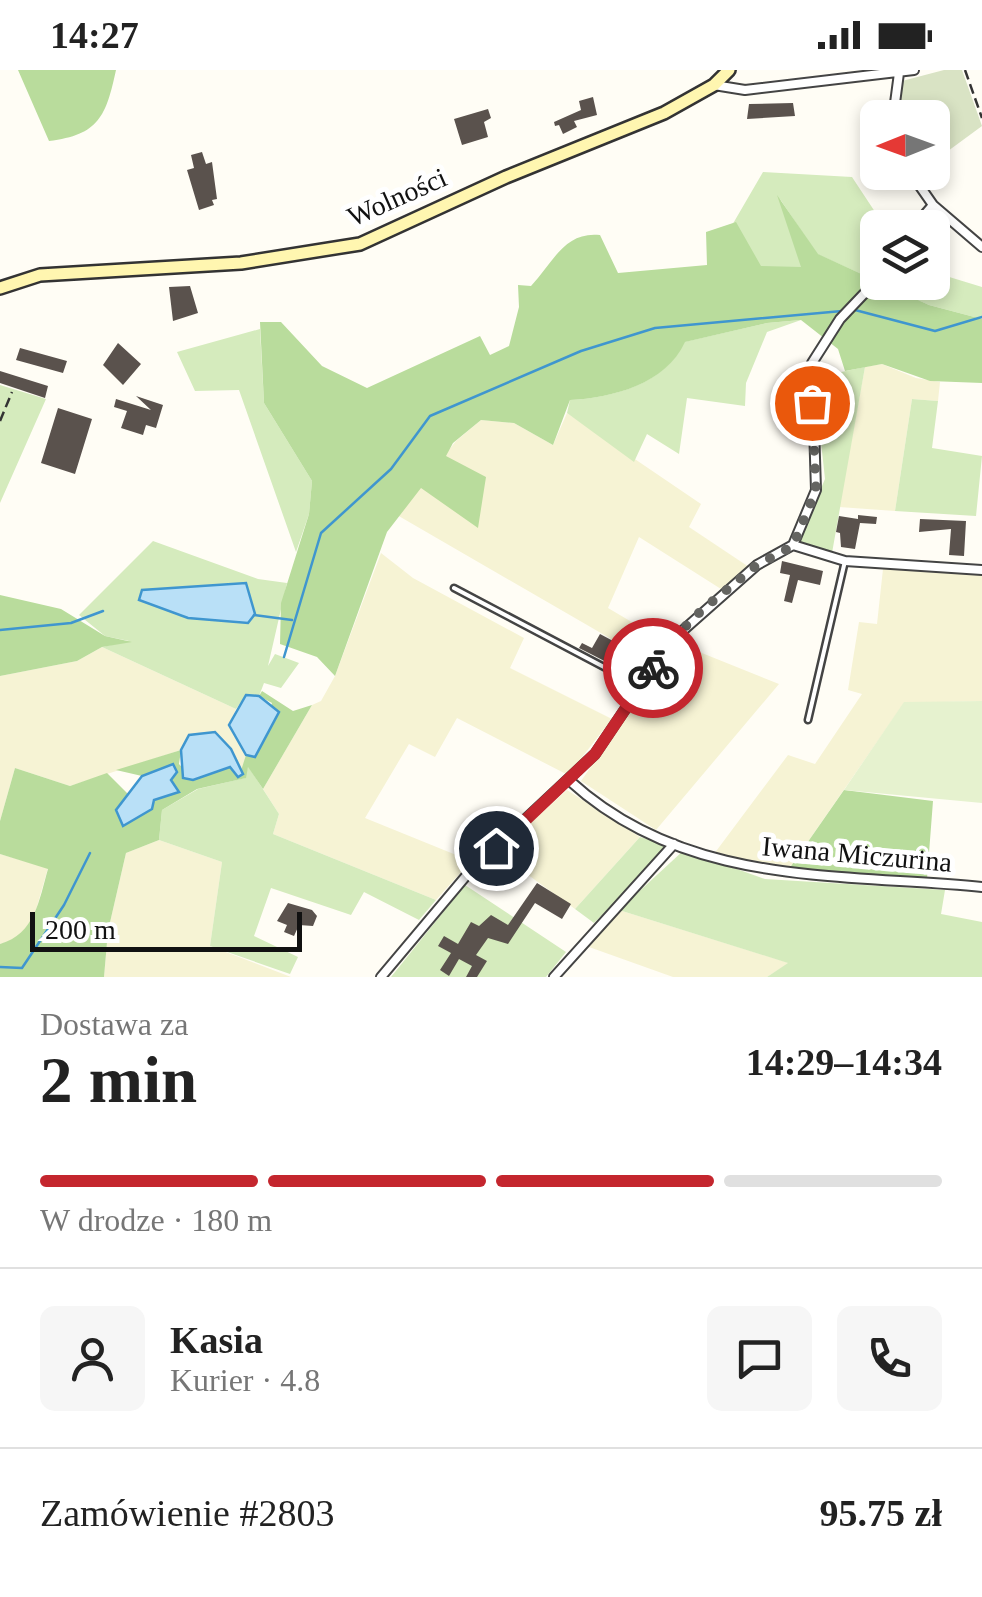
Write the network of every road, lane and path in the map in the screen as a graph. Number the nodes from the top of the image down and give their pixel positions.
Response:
1 (729, 70) edge
2 (914, 70) edge
3 (966, 70) edge
4 (899, 73) junction
5 (714, 85) junction
6 (895, 100) edge
7 (982, 118) edge
8 (923, 190) edge
9 (934, 205) junction
10 (930, 210) edge
11 (982, 248) edge
12 (0, 288) edge
13 (860, 297) edge
14 (12, 392) dead end
15 (0, 421) edge
16 (793, 546) junction
17 (844, 561) junction
18 (982, 570) edge
19 (454, 588) dead end
20 (640, 686) junction
21 (808, 720) dead end
22 (570, 781) junction
23 (674, 844) junction
24 (982, 888) edge
25 (380, 977) edge
26 (554, 977) edge

1 - 5 street, Wolności
2 - 4 street
3 - 7 path
4 - 5 street
4 - 6 street
5 - 12 street, Wolności
8 - 9 street
9 - 10 street
9 - 11 street
13 - 16 street
14 - 15 path
16 - 17 street
16 - 20 street
17 - 18 street
17 - 21 lane
19 - 20 lane
20 - 22 street
22 - 23 street, Iwana Miczurina
22 - 25 street
23 - 24 street, Iwana Miczurina
23 - 26 street

